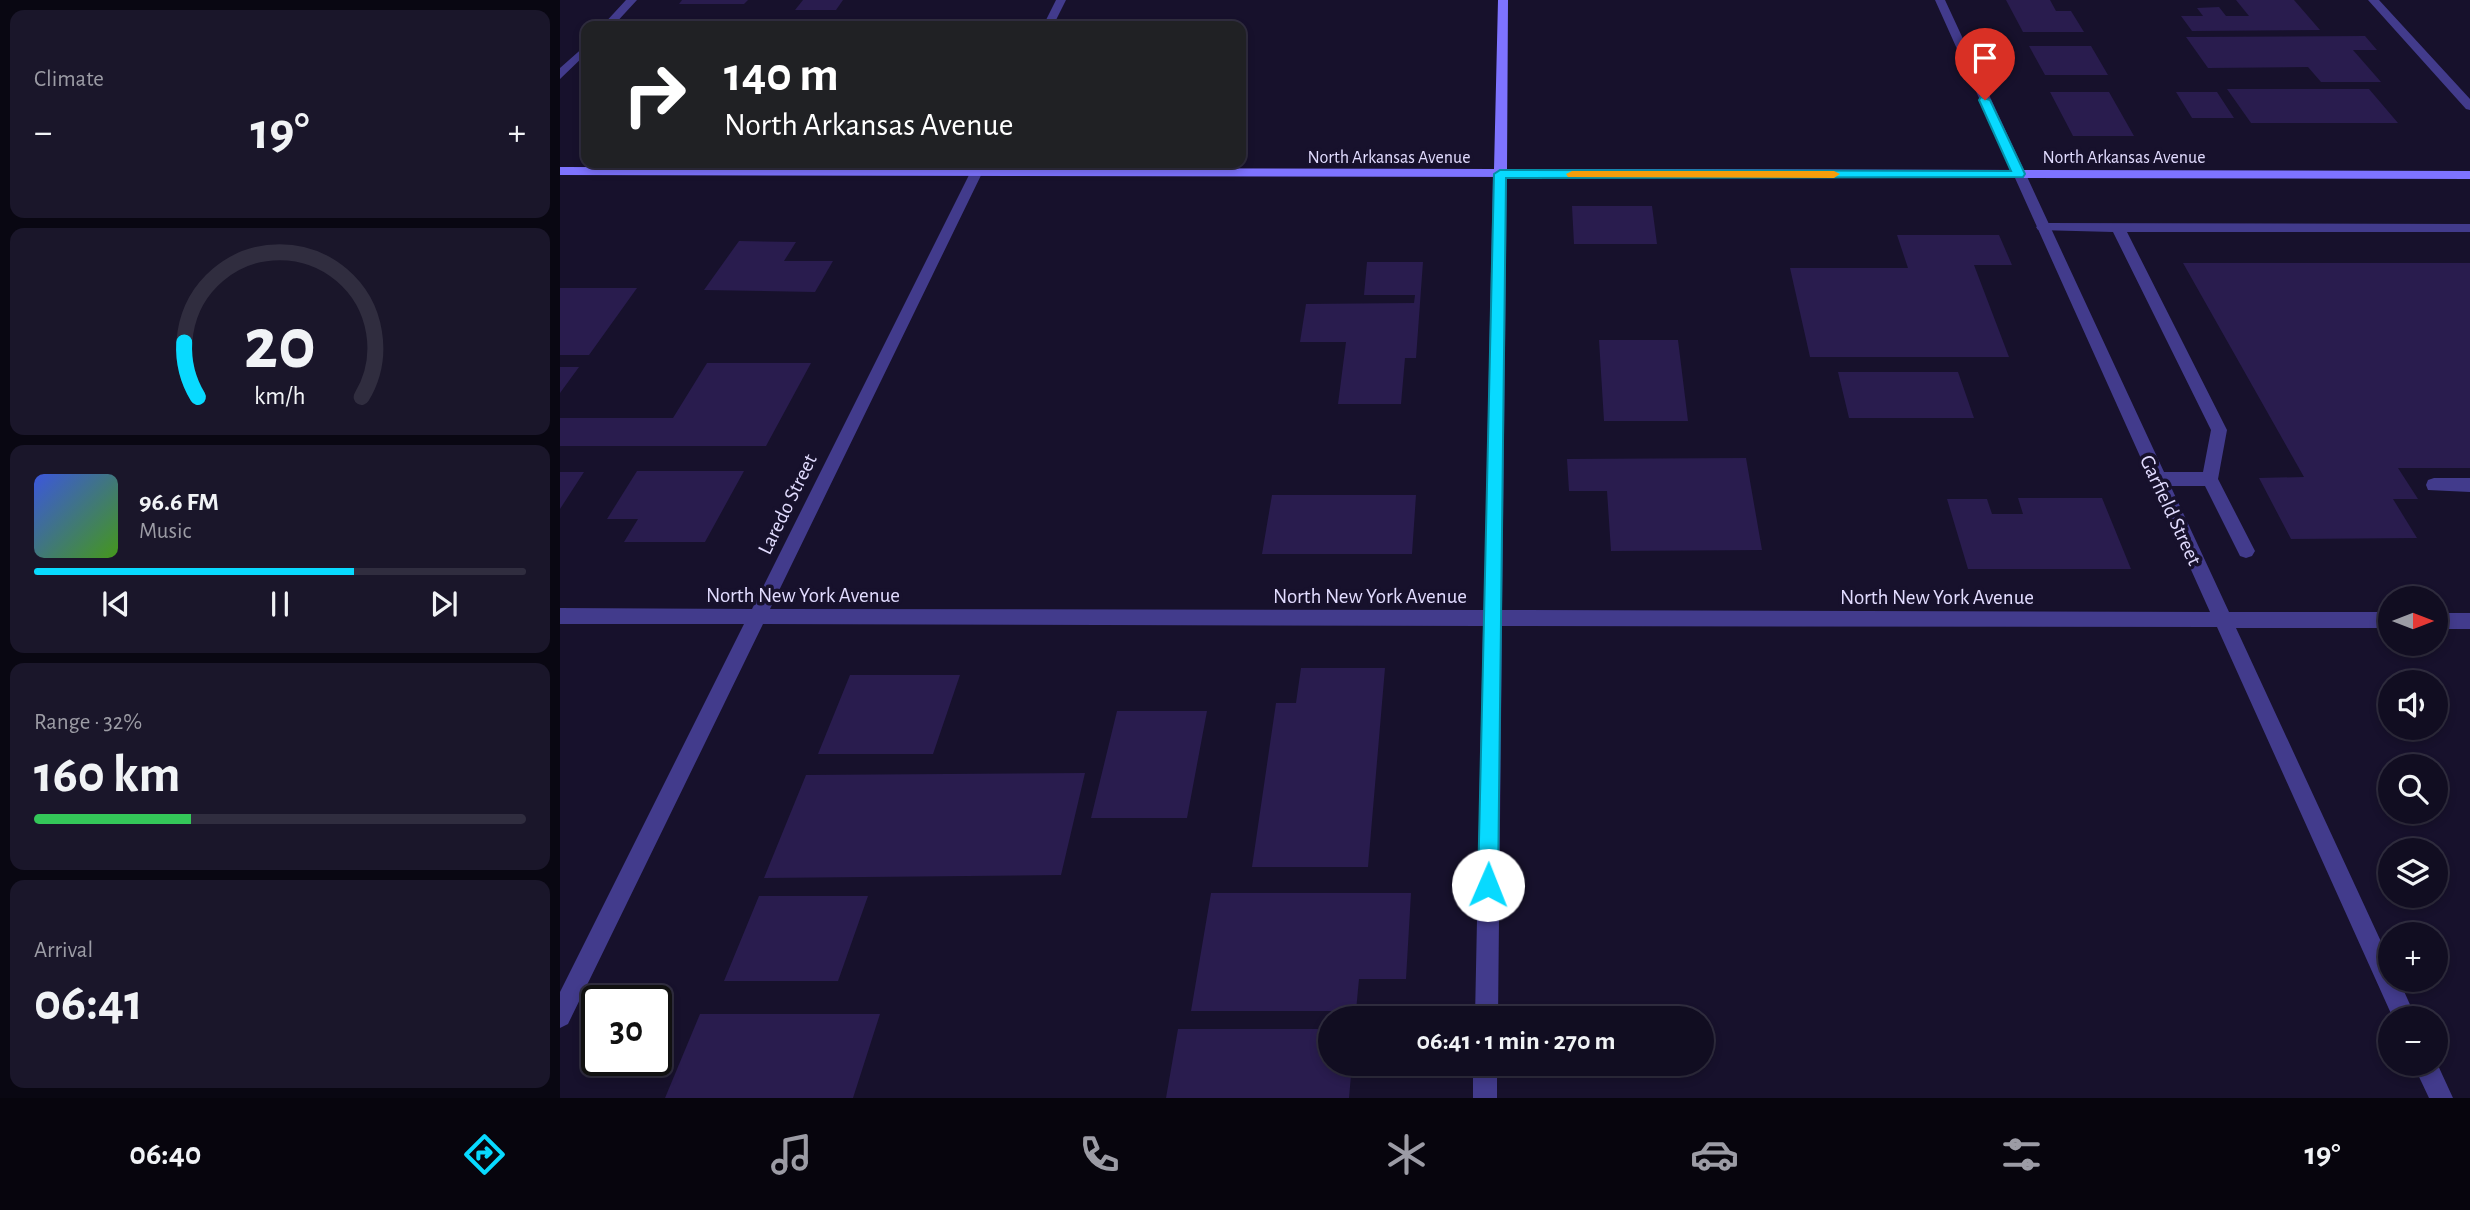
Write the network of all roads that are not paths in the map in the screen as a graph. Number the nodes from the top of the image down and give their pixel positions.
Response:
1 (632, 0) edge
2 (1061, 0) edge
3 (1503, 0) edge
4 (1940, 0) edge
5 (2373, 0) edge
6 (612, 21) edge
7 (1050, 21) edge
8 (581, 53) edge
9 (560, 75) edge
10 (2470, 106) edge
11 (978, 168) edge
12 (560, 171) edge
13 (1500, 174) junction
14 (2019, 174) junction
15 (2470, 175) edge
16 (2043, 228) junction
17 (2118, 228) junction
18 (2470, 228) edge
19 (2157, 479) junction
20 (2210, 479) junction
21 (2434, 485) dead end
22 (2470, 485) edge
23 (2246, 551) dead end
24 (560, 616) edge
25 (756, 618) junction
26 (1492, 619) junction
27 (2223, 620) junction
28 (2378, 621) edge
29 (2448, 621) edge
30 (2470, 621) edge
31 (1486, 1006) edge
32 (2399, 1006) edge
33 (560, 1016) edge
34 (1485, 1076) edge
35 (2431, 1076) edge
36 (1485, 1098) edge
37 (2441, 1098) edge

1 - 6 street
2 - 7 street
3 - 13 main road
4 - 14 street, Garfield Street
5 - 10 street
8 - 9 street
11 - 12 main road, North Arkansas Avenue
11 - 13 main road, North Arkansas Avenue
11 - 25 street, Laredo Street
13 - 14 main road, North Arkansas Avenue
13 - 26 street
14 - 15 main road, North Arkansas Avenue
14 - 16 street, Garfield Street
16 - 17 street
16 - 19 street, Garfield Street
17 - 18 street
17 - 20 street
19 - 20 street
19 - 27 street, Garfield Street
20 - 23 street
21 - 22 street
24 - 25 street, North New York Avenue
25 - 26 street, North New York Avenue
25 - 33 street, Laredo Street
26 - 27 street, North New York Avenue
26 - 31 street
27 - 28 street, North New York Avenue
27 - 32 street, Garfield Street
29 - 30 street
34 - 36 street
35 - 37 street

